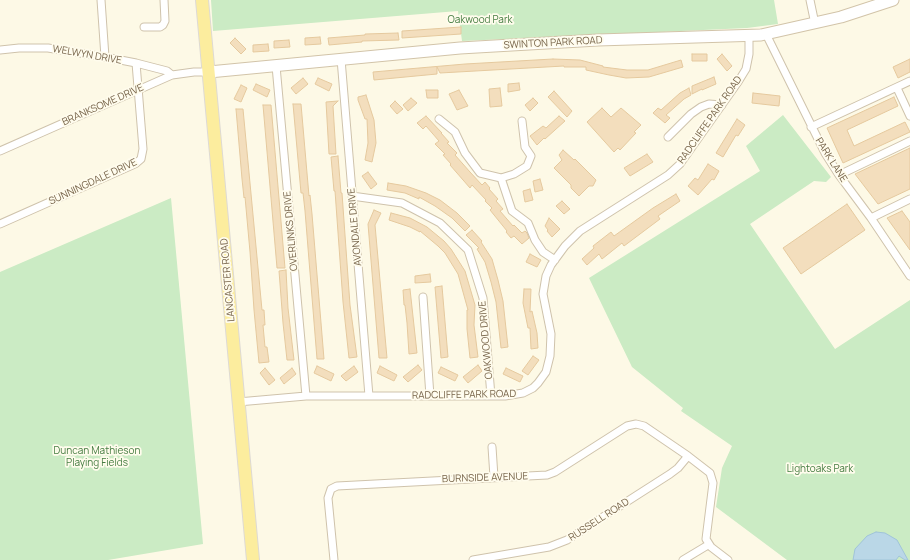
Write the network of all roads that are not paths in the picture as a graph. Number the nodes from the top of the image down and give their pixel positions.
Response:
1 (101, 0) edge
2 (164, 0) edge
3 (202, 0) edge
4 (810, 0) edge
5 (893, 0) edge
6 (815, 24) junction
7 (144, 27) dead end
8 (766, 34) junction
9 (749, 36) junction
10 (0, 50) edge
11 (105, 57) junction
12 (341, 59) junction
13 (136, 64) junction
14 (276, 66) junction
15 (209, 72) junction
16 (172, 75) junction
17 (910, 81) edge
18 (897, 88) junction
19 (138, 90) junction
20 (722, 105) junction
21 (910, 116) edge
22 (439, 119) dead end
23 (522, 121) dead end
24 (811, 127) junction
25 (668, 137) dead end
26 (910, 141) edge
27 (0, 150) edge
28 (839, 175) junction
29 (501, 178) junction
30 (352, 196) junction
31 (910, 199) edge
32 (871, 218) junction
33 (0, 224) edge
34 (555, 260) junction
35 (910, 276) edge
36 (423, 297) dead end
37 (306, 396) junction
38 (369, 396) junction
39 (430, 396) junction
40 (491, 396) junction
41 (238, 402) junction
42 (492, 447) dead end
43 (688, 456) junction
44 (494, 477) junction
45 (708, 545) junction
46 (253, 560) edge
47 (334, 560) edge
48 (473, 560) edge
49 (683, 560) edge
50 (728, 560) edge

1 - 11 street
2 - 7 street
3 - 15 main road, LANCASTER ROAD
4 - 6 street
5 - 6 street, SWINTON PARK ROAD
6 - 8 street, SWINTON PARK ROAD
8 - 9 street, SWINTON PARK ROAD
8 - 24 street, PARK LANE
9 - 12 street, SWINTON PARK ROAD
9 - 20 street, RADCLIFFE PARK ROAD
10 - 11 street, WELWYN DRIVE
11 - 13 street, WELWYN DRIVE
12 - 14 street, SWINTON PARK ROAD
12 - 30 street, AVONDALE DRIVE
13 - 16 street, WELWYN DRIVE
13 - 19 street, SUNNINGDALE DRIVE
14 - 15 street, SWINTON PARK ROAD
14 - 37 street, OVERLINKS DRIVE
15 - 16 street, BRANKSOME DRIVE
15 - 41 main road, LANCASTER ROAD
16 - 19 street, BRANKSOME DRIVE
17 - 18 street
18 - 21 street
18 - 24 street
19 - 27 street, BRANKSOME DRIVE
19 - 33 street, SUNNINGDALE DRIVE
20 - 25 street
20 - 34 street, RADCLIFFE PARK ROAD
22 - 29 street
23 - 29 street
24 - 28 street, PARK LANE
26 - 28 street
28 - 32 street, PARK LANE
29 - 34 street
30 - 38 street, AVONDALE DRIVE
30 - 40 street, OAKWOOD DRIVE
31 - 32 street
32 - 35 street, PARK LANE
34 - 40 street, RADCLIFFE PARK ROAD
36 - 39 street
37 - 38 street, RADCLIFFE PARK ROAD
37 - 41 street, RADCLIFFE PARK ROAD
38 - 39 street, RADCLIFFE PARK ROAD
39 - 40 street, RADCLIFFE PARK ROAD
41 - 46 main road, LANCASTER ROAD
42 - 44 street
43 - 44 street, BURNSIDE AVENUE
43 - 45 street
43 - 48 street, RUSSELL ROAD
44 - 47 street, BURNSIDE AVENUE
45 - 49 street
45 - 50 street

